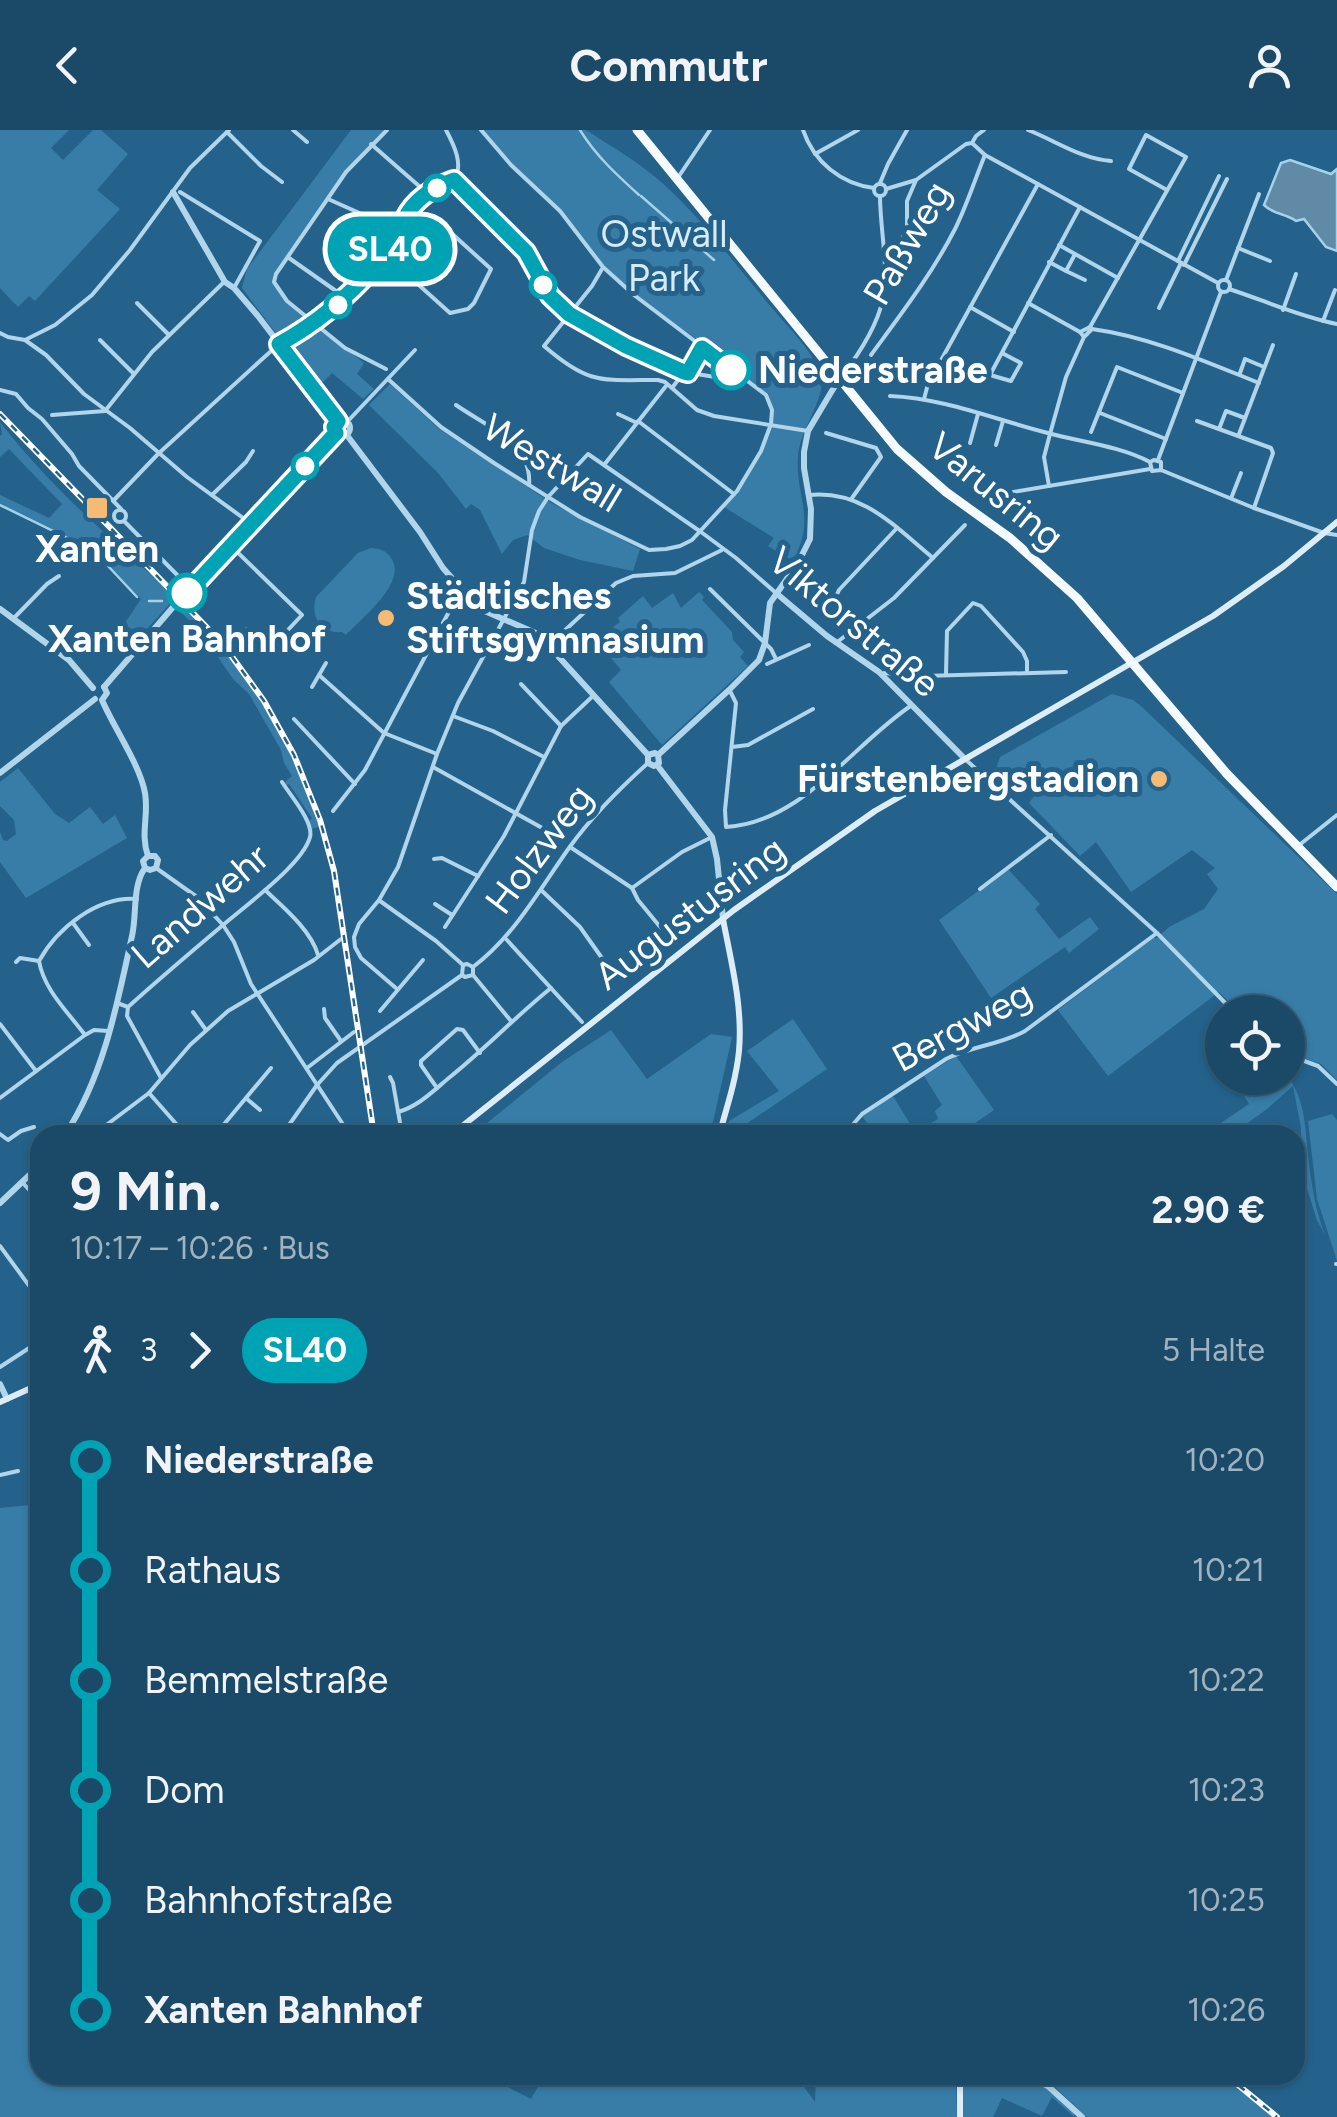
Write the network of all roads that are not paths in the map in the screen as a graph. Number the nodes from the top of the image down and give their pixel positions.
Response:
1 (293, 130) edge
2 (387, 130) edge
3 (446, 130) edge
4 (481, 130) edge
5 (637, 130) edge
6 (710, 130) edge
7 (803, 130) edge
8 (858, 130) edge
9 (907, 130) edge
10 (984, 130) edge
11 (1028, 130) edge
12 (228, 131) edge
13 (307, 142) dead end
14 (972, 143) junction
15 (371, 144) junction
16 (816, 154) junction
17 (984, 155) junction
18 (1111, 162) dead end
19 (1220, 176) dead end
20 (677, 179) junction
21 (1227, 179) dead end
22 (454, 180) junction
23 (916, 180) junction
24 (282, 182) dead end
25 (880, 184) junction
26 (1038, 184) junction
27 (874, 188) junction
28 (886, 189) junction
29 (1167, 190) junction
30 (176, 192) junction
31 (427, 192) junction
32 (1259, 194) dead end
33 (880, 196) junction
34 (328, 199) junction
35 (1080, 207) junction
36 (401, 232) junction
37 (901, 239) dead end
38 (1139, 241) junction
39 (1059, 245) junction
40 (1238, 248) junction
41 (426, 252) junction
42 (1075, 254) junction
43 (289, 258) junction
44 (1270, 261) dead end
45 (1050, 262) junction
46 (1181, 263) junction
47 (603, 266) junction
48 (1066, 270) junction
49 (1296, 274) dead end
50 (1118, 278) junction
51 (1084, 280) dead end
52 (1226, 280) junction
53 (224, 282) junction
54 (1218, 282) junction
55 (234, 288) junction
56 (1230, 289) junction
57 (1335, 290) edge
58 (1221, 292) junction
59 (346, 298) junction
60 (137, 303) dead end
61 (1028, 304) junction
62 (970, 308) junction
63 (1159, 308) dead end
64 (468, 309) junction
65 (1283, 310) junction
66 (569, 314) junction
67 (477, 316) dead end
68 (1324, 321) junction
69 (314, 324) junction
70 (1337, 324) edge
71 (1091, 328) junction
72 (1014, 332) junction
73 (0, 333) edge
74 (169, 335) junction
75 (1082, 335) junction
76 (25, 340) junction
77 (100, 340) dead end
78 (279, 344) junction
79 (1273, 345) dead end
80 (702, 348) junction
81 (416, 350) dead end
82 (1002, 353) junction
83 (871, 355) dead end
84 (1196, 359) junction
85 (1264, 367) junction
86 (686, 372) junction
87 (134, 373) junction
88 (389, 373) junction
89 (1239, 375) junction
90 (839, 380) junction
91 (740, 381) dead end
92 (1259, 383) junction
93 (669, 386) junction
94 (0, 390) edge
95 (1183, 393) junction
96 (890, 396) dead end
97 (924, 399) junction
98 (456, 405) dead end
99 (105, 411) junction
100 (1099, 413) junction
101 (618, 414) dead end
102 (978, 414) junction
103 (52, 415) dead end
104 (1245, 418) junction
105 (338, 421) junction
106 (1003, 421) junction
107 (1197, 421) dead end
108 (348, 422) junction
109 (638, 422) junction
110 (771, 424) junction
111 (1219, 428) junction
112 (808, 431) junction
113 (1091, 432) dead end
114 (336, 433) junction
115 (826, 433) dead end
116 (346, 434) junction
117 (1050, 434) junction
118 (1239, 436) junction
119 (1166, 439) junction
120 (970, 442) dead end
121 (996, 445) dead end
122 (253, 450) dead end
123 (158, 454) junction
124 (1158, 460) junction
125 (604, 464) junction
126 (1150, 466) junction
127 (1161, 470) junction
128 (1240, 473) dead end
129 (529, 484) junction
130 (1049, 486) junction
131 (734, 494) junction
132 (808, 494) junction
133 (212, 495) junction
134 (548, 497) junction
135 (852, 498) junction
136 (1231, 498) junction
137 (114, 500) junction
138 (988, 500) dead end
139 (1254, 508) junction
140 (121, 509) junction
141 (124, 521) junction
142 (1337, 522) edge
143 (252, 524) junction
144 (964, 525) dead end
145 (896, 528) junction
146 (701, 532) junction
147 (1324, 534) junction
148 (1337, 535) edge
149 (230, 546) junction
150 (724, 549) junction
151 (933, 558) junction
152 (58, 576) dead end
153 (191, 589) junction
154 (460, 589) junction
155 (710, 589) dead end
156 (776, 593) junction
157 (834, 599) dead end
158 (0, 610) edge
159 (502, 618) junction
160 (13, 619) junction
161 (247, 629) dead end
162 (765, 643) junction
163 (836, 643) junction
164 (809, 644) dead end
165 (548, 645) junction
166 (776, 660) junction
167 (326, 663) dead end
168 (767, 664) dead end
169 (1131, 664) junction
170 (879, 672) junction
171 (1027, 672) junction
172 (1066, 672) dead end
173 (318, 675) junction
174 (946, 676) junction
175 (520, 684) dead end
176 (104, 686) junction
177 (312, 687) dead end
178 (729, 690) junction
179 (594, 694) junction
180 (95, 695) junction
181 (912, 704) junction
182 (813, 708) dead end
183 (453, 716) junction
184 (294, 720) dead end
185 (561, 726) junction
186 (384, 733) junction
187 (732, 748) junction
188 (437, 754) junction
189 (544, 756) junction
190 (966, 759) junction
191 (651, 761) junction
192 (433, 767) junction
193 (0, 771) edge
194 (282, 782) dead end
195 (355, 784) junction
196 (333, 811) dead end
197 (515, 814) junction
198 (1337, 816) edge
199 (553, 834) dead end
200 (1051, 836) junction
201 (712, 837) junction
202 (570, 846) junction
203 (1296, 848) junction
204 (148, 856) junction
205 (434, 859) dead end
206 (146, 868) junction
207 (156, 868) junction
208 (478, 876) junction
209 (632, 888) junction
210 (1337, 888) edge
211 (980, 889) dead end
212 (264, 890) junction
213 (541, 890) junction
214 (137, 899) junction
215 (379, 900) junction
216 (435, 904) dead end
217 (452, 915) junction
218 (723, 919) junction
219 (73, 922) junction
220 (222, 925) junction
221 (445, 927) dead end
222 (661, 928) dead end
223 (1157, 932) junction
224 (506, 939) junction
225 (342, 940) dead end
226 (89, 945) dead end
227 (318, 958) junction
228 (423, 960) dead end
229 (40, 961) junction
230 (16, 962) dead end
231 (463, 965) junction
232 (473, 967) junction
233 (609, 968) dead end
234 (462, 975) junction
235 (473, 975) junction
236 (551, 988) junction
237 (397, 989) junction
238 (256, 993) junction
239 (1218, 995) edge
240 (117, 1004) junction
241 (128, 1006) junction
242 (324, 1010) dead end
243 (380, 1010) dead end
244 (193, 1012) dead end
245 (510, 1022) junction
246 (582, 1022) dead end
247 (0, 1024) edge
248 (206, 1030) junction
249 (110, 1032) junction
250 (354, 1032) dead end
251 (86, 1034) junction
252 (341, 1041) junction
253 (480, 1053) junction
254 (1305, 1061) edge
255 (271, 1068) dead end
256 (307, 1068) junction
257 (36, 1071) junction
258 (390, 1077) dead end
259 (161, 1078) junction
260 (317, 1084) junction
261 (1337, 1084) edge
262 (437, 1088) junction
263 (149, 1093) junction
264 (0, 1098) edge
265 (246, 1099) junction
266 (260, 1110) dead end
267 (398, 1112) junction
268 (70, 1125) edge
269 (106, 1125) edge
270 (177, 1125) edge
271 (224, 1125) edge
272 (289, 1125) edge
273 (343, 1125) edge
274 (400, 1125) edge
275 (463, 1125) edge
276 (722, 1125) edge
277 (853, 1125) edge
278 (30, 1128) edge
279 (0, 1134) edge
280 (30, 1176) edge
281 (23, 1183) junction
282 (30, 1191) edge
283 (0, 1203) edge
284 (0, 1246) edge
285 (30, 1286) edge
286 (30, 1347) edge
287 (0, 1366) edge
288 (0, 1384) edge
289 (30, 1389) edge
290 (4, 1401) edge
291 (18, 1471) dead end
292 (0, 1475) edge
293 (960, 2085) edge
294 (1046, 2085) edge
295 (960, 2117) edge
296 (1081, 2117) edge

1 - 13 street
2 - 15 street
3 - 22 street
4 - 47 street
5 - 20 main road, Varusring
6 - 20 street
7 - 16 street
8 - 16 street
9 - 25 street
10 - 14 street
11 - 18 street
12 - 24 street
12 - 30 street
14 - 17 street
14 - 23 street
15 - 31 street
15 - 34 street
16 - 27 street
17 - 26 street
17 - 83 street, Paßweg
19 - 46 street
20 - 90 main road, Varusring
21 - 46 street
22 - 31 street
22 - 66 street
23 - 28 street
23 - 37 street
25 - 27 street
25 - 28 street
26 - 35 street
26 - 62 street
27 - 33 street
28 - 33 street
29 - 29 street
29 - 38 street
30 - 53 street
30 - 55 street
30 - 76 street
31 - 36 street
32 - 40 street
33 - 90 street
34 - 36 street
34 - 43 street
35 - 38 street
35 - 39 street
36 - 41 street
36 - 59 street
38 - 46 street
38 - 50 street
39 - 42 street
39 - 45 street
40 - 44 street
40 - 52 street
41 - 64 street
41 - 64 street
42 - 48 street
42 - 50 street
43 - 59 street
43 - 69 street, Westwall
45 - 48 street
45 - 61 street
46 - 54 street
46 - 63 street
47 - 66 street
47 - 80 street
48 - 51 street
49 - 65 street
50 - 71 street
52 - 54 street
52 - 56 street
53 - 55 street
53 - 74 street
54 - 58 street
55 - 78 street
56 - 58 street
56 - 65 street
57 - 68 street
58 - 84 street
59 - 69 street
60 - 74 street
61 - 72 street
61 - 75 street
62 - 72 street
62 - 97 street
64 - 67 street
65 - 68 street
66 - 86 street
66 - 93 street
68 - 70 street
69 - 78 street
69 - 88 street, Westwall
71 - 75 street
71 - 84 street
72 - 82 street
73 - 76 street
74 - 87 street
75 - 117 street
76 - 99 street
77 - 87 street
78 - 105 street
78 - 123 street
79 - 85 street
80 - 86 street
80 - 110 street
81 - 88 street
82 - 82 street
84 - 89 street
84 - 95 street
85 - 89 street
85 - 92 street
86 - 91 street
86 - 93 street
87 - 99 street
88 - 108 street
88 - 129 street, Westwall
89 - 92 street
90 - 112 street
90 - 169 main road, Varusring
92 - 104 street
93 - 109 street
93 - 110 street
94 - 137 street
95 - 100 street
95 - 119 street
96 - 97 street
97 - 102 street
98 - 129 street
99 - 103 street
99 - 123 street
100 - 113 street
100 - 119 street
101 - 109 street
102 - 106 street
102 - 120 street
104 - 111 street
104 - 118 street
105 - 108 street
105 - 114 street
106 - 117 street
106 - 121 street
107 - 111 street
108 - 116 street
109 - 125 street
109 - 131 street
110 - 112 street
110 - 131 street
111 - 118 street
112 - 132 street
114 - 116 street
114 - 143 street
115 - 135 street
116 - 154 street
117 - 126 street
117 - 130 street
118 - 139 street
119 - 124 street
122 - 133 street
123 - 133 street
123 - 137 street
124 - 126 street
124 - 127 street
125 - 134 street, Viktorstraße
125 - 146 street, Viktorstraße
126 - 127 street
126 - 130 street
127 - 136 street
128 - 136 street
129 - 134 street, Westwall
130 - 138 street
131 - 146 street
132 - 135 street
132 - 156 street
133 - 143 street
134 - 146 street, Westwall
134 - 159 street
135 - 145 street
136 - 139 street
137 - 140 street
139 - 147 street
140 - 141 street
140 - 141 street
141 - 153 street
142 - 147 main road, Augustusring
143 - 149 street
144 - 151 street
145 - 151 street
145 - 157 street
146 - 150 street, Viktorstraße
147 - 148 street
147 - 169 main road, Augustusring
149 - 153 street
149 - 161 street
150 - 156 street, Viktorstraße
150 - 165 street
151 - 163 street
152 - 160 street
153 - 176 street
154 - 159 street
154 - 186 street
155 - 162 street
156 - 162 street
156 - 163 street, Viktorstraße
158 - 160 street
159 - 165 street
159 - 183 street
160 - 180 street
162 - 166 street
162 - 178 street
163 - 170 street, Viktorstraße
164 - 166 street
165 - 179 street
166 - 168 street
167 - 173 street
169 - 190 main road, Augustusring
169 - 203 main road, Varusring
170 - 174 street
170 - 181 street, Viktorstraße
171 - 172 street
171 - 174 street
171 - 174 street
173 - 177 street
173 - 186 street
175 - 185 street
176 - 180 street
176 - 180 street
178 - 187 street
178 - 191 street
179 - 185 street
179 - 191 street
180 - 193 street
180 - 204 street
181 - 187 street
181 - 190 street, Viktorstraße
182 - 187 street
183 - 188 street
183 - 189 street
184 - 195 street
185 - 189 street
186 - 188 street
186 - 195 street
188 - 192 street
189 - 197 street
190 - 200 street
190 - 218 main road, Augustusring
191 - 201 street
191 - 202 street, Holzweg
192 - 197 street
192 - 215 street
194 - 212 street, Landwehr
195 - 196 street
197 - 199 street
197 - 208 street
198 - 203 street
200 - 211 street
200 - 223 street
201 - 209 street
201 - 218 street
202 - 209 street
202 - 213 street, Holzweg
203 - 210 main road, Varusring
204 - 206 street
204 - 207 street
205 - 208 street
206 - 207 street
206 - 214 street
207 - 220 street
208 - 217 street
209 - 222 street
212 - 220 street, Landwehr
212 - 227 street
213 - 224 street, Holzweg
213 - 233 street
214 - 219 street
214 - 240 street
215 - 231 street
215 - 237 street
216 - 217 street
217 - 221 street
218 - 275 main road, Augustusring
218 - 276 main road
219 - 226 street
219 - 229 street
220 - 238 street
220 - 241 street, Landwehr
223 - 239 street
223 - 277 street, Bergweg
224 - 232 street, Holzweg
224 - 236 street
225 - 227 street
227 - 238 street
228 - 237 street
229 - 230 street
229 - 251 street
231 - 232 street
231 - 234 street
232 - 235 street
234 - 235 street
234 - 260 street
235 - 245 street
236 - 245 street
236 - 246 street
237 - 243 street
238 - 248 street
238 - 256 street
240 - 241 street, Landwehr
240 - 249 street
241 - 259 street
242 - 252 street
244 - 248 street
245 - 253 street
247 - 257 street
248 - 259 street
249 - 251 street
249 - 268 street
250 - 252 street
251 - 257 street
252 - 256 street
253 - 262 street
253 - 262 street
254 - 261 street
255 - 265 street
256 - 260 street
257 - 264 street
258 - 267 street
259 - 263 street
260 - 272 street
260 - 273 street
262 - 267 street
263 - 269 street
263 - 270 street
265 - 266 street
265 - 271 street
267 - 274 street
278 - 279 street
280 - 281 street
281 - 282 street
281 - 283 street
284 - 285 street
286 - 287 street
288 - 290 street
289 - 290 main road
291 - 292 street
293 - 295 main road
294 - 296 street

